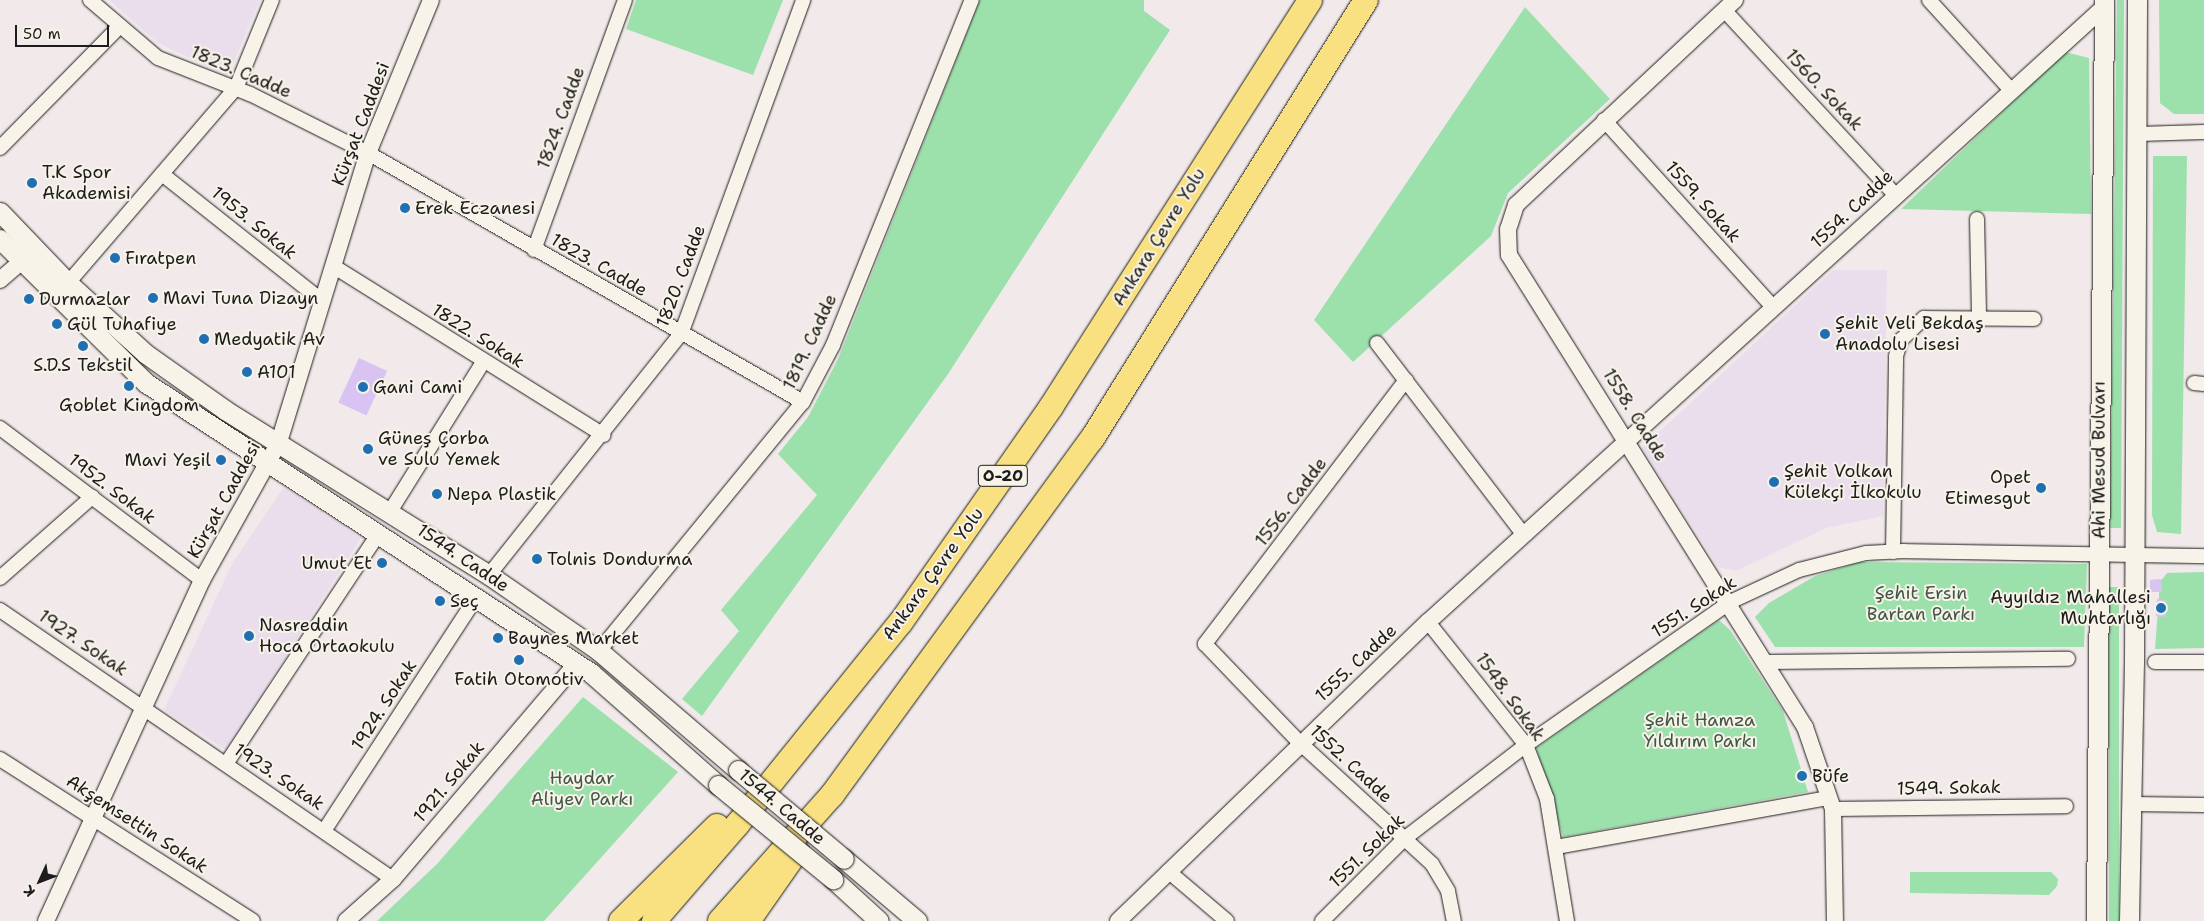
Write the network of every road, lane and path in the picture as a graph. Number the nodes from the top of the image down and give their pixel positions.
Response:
1 (90, 0) edge
2 (272, 0) edge
3 (431, 0) edge
4 (625, 0) edge
5 (802, 0) edge
6 (972, 0) edge
7 (1310, 0) edge
8 (1366, 0) edge
9 (1929, 0) edge
10 (2137, 0) edge
11 (2104, 4) edge
12 (1729, 5) edge
13 (119, 27) junction
14 (236, 88) junction
15 (2010, 89) junction
16 (1604, 120) junction
17 (2204, 132) edge
18 (2138, 134) junction
19 (0, 148) edge
20 (368, 153) junction
21 (162, 174) junction
22 (1896, 196) junction
23 (0, 212) edge
24 (1977, 219) dead end
25 (0, 239) edge
26 (534, 250) junction
27 (22, 262) junction
28 (333, 266) junction
29 (0, 280) edge
30 (68, 283) junction
31 (322, 301) junction
32 (1774, 308) junction
33 (1979, 318) junction
34 (2034, 319) dead end
35 (681, 334) junction
36 (1377, 343) dead end
37 (484, 362) junction
38 (1406, 380) junction
39 (803, 402) junction
40 (0, 428) edge
41 (603, 435) junction
42 (1627, 441) junction
43 (279, 442) junction
44 (270, 462) junction
45 (92, 497) junction
46 (391, 510) junction
47 (378, 534) junction
48 (1524, 535) junction
49 (1893, 552) junction
50 (2099, 555) junction
51 (2135, 556) junction
52 (2204, 556) edge
53 (489, 575) junction
54 (0, 578) edge
55 (202, 580) junction
56 (475, 599) junction
57 (1730, 602) junction
58 (0, 610) edge
59 (1428, 622) junction
60 (1204, 644) joint
61 (599, 651) junction
62 (2068, 660) dead end
63 (1768, 662) junction
64 (2155, 662) dead end
65 (2204, 662) edge
66 (576, 664) junction
67 (144, 707) junction
68 (802, 742) junction
69 (1300, 743) junction
70 (1526, 745) junction
71 (0, 758) edge
72 (226, 764) junction
73 (832, 795) junction
74 (1831, 804) junction
75 (2131, 804) junction
76 (2204, 805) edge
77 (2066, 806) dead end
78 (92, 819) junction
79 (324, 831) junction
80 (1404, 839) junction
81 (1556, 847) junction
82 (1168, 871) junction
83 (393, 879) junction
84 (46, 921) edge
85 (253, 921) edge
86 (346, 921) edge
87 (622, 921) edge
88 (654, 921) edge
89 (720, 921) edge
90 (748, 921) edge
91 (879, 921) edge
92 (917, 921) edge
93 (1118, 921) edge
94 (1228, 921) edge
95 (1322, 921) edge
96 (1454, 921) edge
97 (1567, 921) edge
98 (1835, 921) edge
99 (2096, 921) edge
100 (2129, 921) edge

1 - 13 street, 1823. Cadde
2 - 14 street
3 - 20 street, Kürşat Caddesi
4 - 26 street, 1824. Cadde
5 - 35 street, 1820. Cadde
6 - 39 street, 1819. Cadde
7 - 68 highway, Ankara Çevre Yolu / O-20
8 - 73 highway, O-20
9 - 15 street
10 - 18 main road, Ahi Mesud Bulvarı
11 - 15 street, 1554. Cadde
11 - 50 main road, Ahi Mesud Bulvarı
12 - 16 street, 1558. Cadde
12 - 22 street, 1560. Sokak
13 - 14 street, 1823. Cadde
13 - 19 street
14 - 20 street, 1823. Cadde
14 - 21 street
15 - 22 street, 1554. Cadde
16 - 32 street, 1559. Sokak
16 - 42 street, 1558. Cadde
17 - 18 street
18 - 51 main road, Ahi Mesud Bulvarı
20 - 26 street, 1823. Cadde
20 - 28 street, Kürşat Caddesi
21 - 30 street
21 - 31 street, 1953. Sokak
22 - 32 street, 1554. Cadde
23 - 30 main road, 1544. Cadde
24 - 33 street
25 - 27 main road, 1544. Cadde
26 - 35 street, 1823. Cadde
27 - 29 street
27 - 44 main road, 1544. Cadde
28 - 31 street, Kürşat Caddesi
28 - 37 street, 1822. Sokak
30 - 43 main road, 1544. Cadde
31 - 43 street, Kürşat Caddesi
32 - 42 street, 1554. Cadde
33 - 34 street
33 - 49 street
35 - 39 street, 1823. Cadde
35 - 41 street, 1820. Cadde
36 - 38 street
37 - 41 street, 1822. Sokak
37 - 46 street
38 - 48 street
38 - 60 street, 1556. Cadde
39 - 61 street, 1819. Cadde
40 - 45 street, 1952. Sokak
41 - 53 street, 1820. Cadde
42 - 48 street, 1555. Cadde
42 - 57 street, 1558. Cadde
43 - 44 street, Kürşat Caddesi
43 - 46 main road, 1544. Cadde
44 - 47 main road, 1544. Cadde
44 - 55 street, Kürşat Caddesi
45 - 54 street
45 - 55 street, 1952. Sokak
46 - 53 main road, 1544. Cadde
47 - 56 main road, 1544. Cadde
47 - 72 street
48 - 59 street, 1555. Cadde
49 - 50 street, 1551. Sokak
49 - 57 street, 1551. Sokak
50 - 51 street, 1551. Sokak
50 - 99 main road, Ahi Mesud Bulvarı
51 - 52 street, 1551. Sokak
51 - 75 main road, Ahi Mesud Bulvarı
53 - 61 main road, 1544. Cadde
55 - 67 street, Kürşat Caddesi
56 - 66 main road, 1544. Cadde
56 - 79 street, 1924. Sokak
57 - 63 street, 1558. Cadde
57 - 70 street, 1551. Sokak
58 - 67 street, 1927. Sokak
59 - 69 street, 1555. Cadde
59 - 70 street, 1548. Sokak
60 - 69 street, 1552. Cadde
61 - 92 main road, 1544. Cadde, bridge
62 - 63 street
63 - 74 street, 1558. Cadde
64 - 65 street
66 - 83 street, 1921. Sokak
66 - 91 main road, 1544. Cadde, bridge
67 - 72 street, 1923. Sokak
67 - 78 street, Kürşat Caddesi
68 - 87 highway
68 - 88 highway, Ankara Çevre Yolu / O-20
69 - 80 street, 1552. Cadde
69 - 82 street, 1555. Cadde
70 - 80 street, 1551. Sokak
70 - 81 street, 1548. Sokak
71 - 78 street, Akşemsettin Sokak
72 - 79 street, 1923. Sokak
73 - 89 highway, O-20
73 - 90 highway
74 - 77 street, 1549. Sokak
74 - 81 street, 1549. Sokak
74 - 98 street, 1558. Cadde
75 - 76 street
75 - 100 main road, Ahi Mesud Bulvarı
78 - 84 street, Kürşat Caddesi
78 - 85 street, Akşemsettin Sokak
79 - 83 street, 1923. Sokak
80 - 95 street, 1551. Sokak
80 - 96 street, 1552. Cadde
81 - 97 street, 1548. Sokak
82 - 93 street, 1555. Cadde
82 - 94 street
83 - 86 street, 1921. Sokak

